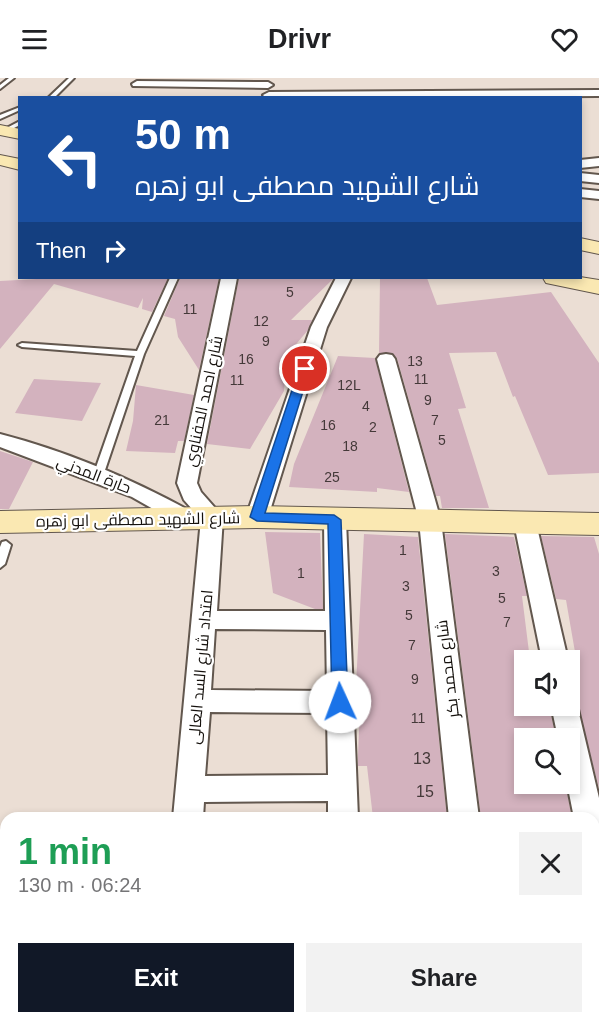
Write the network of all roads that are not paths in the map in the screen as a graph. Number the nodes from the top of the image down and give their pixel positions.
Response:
1 (12, 78) edge
2 (72, 78) edge
3 (523, 78) edge
4 (138, 81) edge
5 (187, 81) edge
6 (224, 81) edge
7 (443, 82) dead end
8 (466, 82) dead end
9 (271, 86) edge
10 (0, 87) edge
11 (599, 93) edge
12 (51, 96) edge
13 (132, 96) edge
14 (510, 96) edge
15 (18, 111) edge
16 (6, 128) edge
17 (0, 160) edge
18 (599, 162) edge
19 (18, 164) edge
20 (582, 164) edge
21 (582, 177) edge
22 (599, 179) edge
23 (582, 193) edge
24 (599, 195) edge
25 (582, 244) edge
26 (599, 248) edge
27 (174, 279) edge
28 (229, 279) edge
29 (343, 279) edge
30 (559, 279) edge
31 (599, 287) edge
32 (22, 345) dead end
33 (140, 354) junction
34 (387, 358) dead end
35 (0, 440) edge
36 (98, 476) junction
37 (198, 517) junction
38 (257, 517) junction
39 (334, 520) junction
40 (430, 520) junction
41 (525, 523) junction
42 (599, 524) edge
43 (3, 533) edge
44 (0, 564) edge
45 (203, 620) junction
46 (337, 621) junction
47 (553, 650) edge
48 (197, 701) junction
49 (340, 702) junction
50 (566, 716) edge
51 (190, 789) junction
52 (342, 789) junction
53 (188, 812) edge
54 (343, 812) edge
55 (464, 812) edge
56 (588, 812) edge

1 - 10 lane
2 - 12 lane
3 - 14 street
4 - 5 street
4 - 13 street
5 - 6 street
6 - 9 street
7 - 8 street
9 - 14 street
11 - 14 street
15 - 16 lane
17 - 19 street
18 - 20 street
21 - 22 street
23 - 24 street
25 - 26 street
27 - 33 lane
28 - 37 street, شارع احمد الحفناوي
29 - 38 street
30 - 31 street
32 - 33 lane
33 - 36 lane
34 - 40 street, شارع محمد بكر
35 - 36 street, حارة المدني
36 - 37 street, حارة المدني
37 - 38 street, شارع الشهيد مصطفى ابو زهره
37 - 43 street, شارع الشهيد مصطفى ابو زهره
37 - 45 street, امتداد شارع السد العالى
38 - 39 street, شارع الشهيد مصطفى ابو زهره
39 - 40 street, شارع الشهيد مصطفى ابو زهره
39 - 46 street
40 - 41 street, شارع الشهيد مصطفى ابو زهره
40 - 55 street, شارع محمد بكر
41 - 42 street, شارع الشهيد مصطفى ابو زهره
41 - 47 street
43 - 44 lane
45 - 46 street
45 - 48 street, امتداد شارع السد العالى
46 - 49 street
48 - 49 street
48 - 51 street, امتداد شارع السد العالى
49 - 52 street
50 - 56 street
51 - 52 street
51 - 53 street, امتداد شارع السد العالى
52 - 54 street

